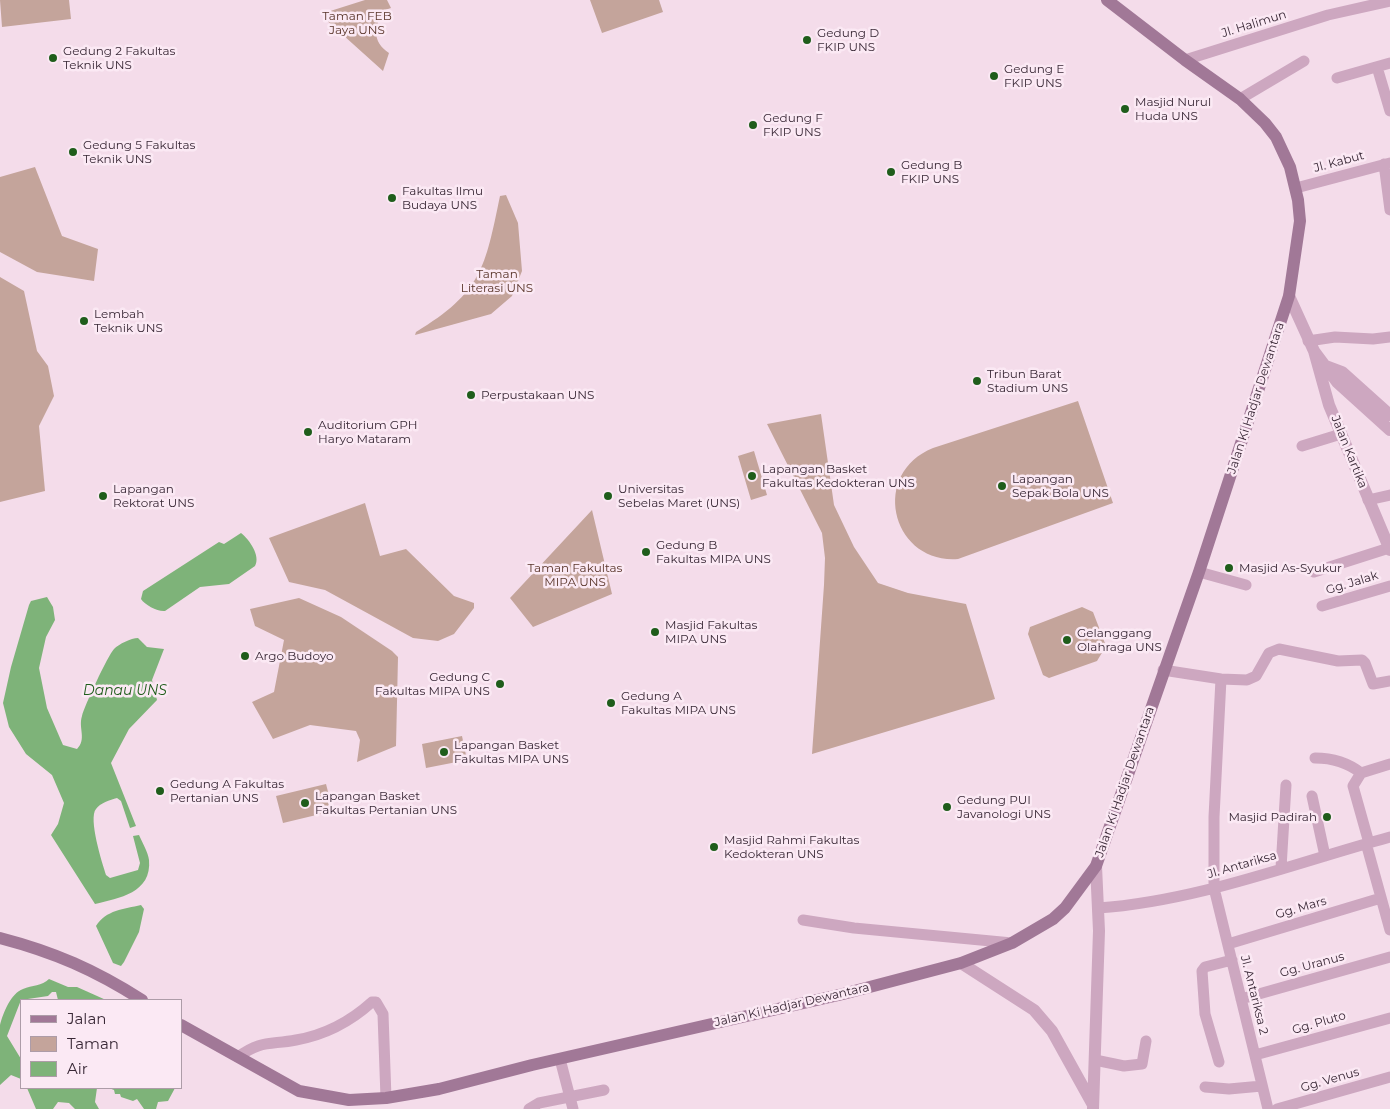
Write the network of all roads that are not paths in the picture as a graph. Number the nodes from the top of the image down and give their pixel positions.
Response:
1 (1107, 0) edge
2 (1390, 1) edge
3 (1357, 4) edge
4 (1185, 60) junction
5 (1304, 61) dead end
6 (1390, 63) edge
7 (1377, 67) junction
8 (1337, 78) dead end
9 (1240, 99) junction
10 (1390, 110) edge
11 (1387, 163) edge
12 (1296, 188) junction
13 (1390, 210) edge
14 (1289, 296) junction
15 (1390, 336) edge
16 (1311, 346) junction
17 (1326, 366) junction
18 (1390, 415) edge
19 (1390, 430) edge
20 (1341, 434) junction
21 (1302, 446) dead end
22 (1390, 495) edge
23 (1368, 500) junction
24 (1386, 532) edge
25 (1390, 549) edge
26 (1199, 572) junction
27 (1314, 572) dead end
28 (1246, 585) dead end
29 (1390, 586) edge
30 (1322, 606) dead end
31 (1163, 670) junction
32 (1221, 679) junction
33 (1390, 681) edge
34 (1315, 758) dead end
35 (1390, 764) edge
36 (1361, 773) junction
37 (1286, 785) dead end
38 (1312, 796) dead end
39 (1390, 837) edge
40 (1367, 843) junction
41 (1325, 856) junction
42 (1096, 866) junction
43 (1281, 868) junction
44 (1214, 888) junction
45 (1382, 898) junction
46 (1098, 908) junction
47 (803, 920) dead end
48 (1390, 930) edge
49 (0, 938) edge
50 (1012, 943) junction
51 (1228, 944) junction
52 (1390, 958) edge
53 (1232, 960) junction
54 (961, 963) junction
55 (140, 999) edge
56 (1241, 999) junction
57 (1390, 1018) edge
58 (182, 1026) edge
59 (1146, 1041) dead end
60 (1255, 1055) junction
61 (238, 1057) junction
62 (560, 1059) junction
63 (1094, 1060) junction
64 (1218, 1062) dead end
65 (1390, 1077) edge
66 (1262, 1086) junction
67 (1204, 1087) dead end
68 (604, 1090) dead end
69 (570, 1096) junction
70 (386, 1098) junction
71 (1093, 1107) edge
72 (528, 1109) edge
73 (573, 1109) edge
74 (1268, 1109) edge
75 (1277, 1109) edge

1 - 4 main road, Jalan Ki Hadjar Dewantara
2 - 3 street, Jl. Halimun
3 - 4 street, Jl. Halimun
4 - 9 main road, Jalan Ki Hadjar Dewantara
5 - 9 street
6 - 7 street
7 - 8 street
7 - 10 street
9 - 12 main road, Jalan Ki Hadjar Dewantara
11 - 12 street, Jl. Kabut
11 - 13 street
12 - 14 main road, Jalan Ki Hadjar Dewantara
14 - 16 street
14 - 26 main road, Jalan Ki Hadjar Dewantara
15 - 16 street
16 - 17 street
16 - 20 street, Jalan Kartika
17 - 18 street
17 - 19 street
20 - 21 street
20 - 23 street, Jalan Kartika
22 - 23 street
23 - 24 street, Jalan Kartika
24 - 25 street, Jalan Kartika
25 - 27 street
26 - 28 street
26 - 31 main road, Jalan Ki Hadjar Dewantara
29 - 30 street, Gg. Jalak
31 - 32 street
31 - 42 main road, Jalan Ki Hadjar Dewantara
32 - 33 street
32 - 44 street, Jl. Antariksa 2
34 - 36 street
35 - 36 street
36 - 40 street
37 - 43 street
38 - 41 street
39 - 40 street, Jl. Antariksa
40 - 41 street, Jl. Antariksa
40 - 45 street
41 - 43 street, Jl. Antariksa
42 - 46 street
42 - 50 main road, Jalan Ki Hadjar Dewantara
43 - 44 street, Jl. Antariksa
44 - 46 street, Jl. Antariksa
44 - 51 street, Jl. Antariksa 2
45 - 48 street
45 - 51 street, Gg. Mars
46 - 63 street
47 - 50 street
49 - 55 main road
50 - 54 main road, Jalan Ki Hadjar Dewantara
51 - 53 street, Jl. Antariksa 2
52 - 56 street, Gg. Uranus
53 - 56 street, Jl. Antariksa 2
53 - 64 street
54 - 62 main road, Jalan Ki Hadjar Dewantara
54 - 71 street
56 - 60 street, Jl. Antariksa 2
57 - 60 street, Gg. Pluto
58 - 61 main road, Jalan Ki Hadjar Dewantara
59 - 63 street
60 - 66 street, Jl. Antariksa 2
61 - 70 main road, Jalan Ki Hadjar Dewantara
61 - 70 street
62 - 69 street
62 - 70 main road, Jalan Ki Hadjar Dewantara
63 - 71 street
65 - 75 street, Gg. Venus
66 - 67 street
66 - 74 street, Jl. Antariksa 2
68 - 69 street
69 - 72 street
69 - 73 street

